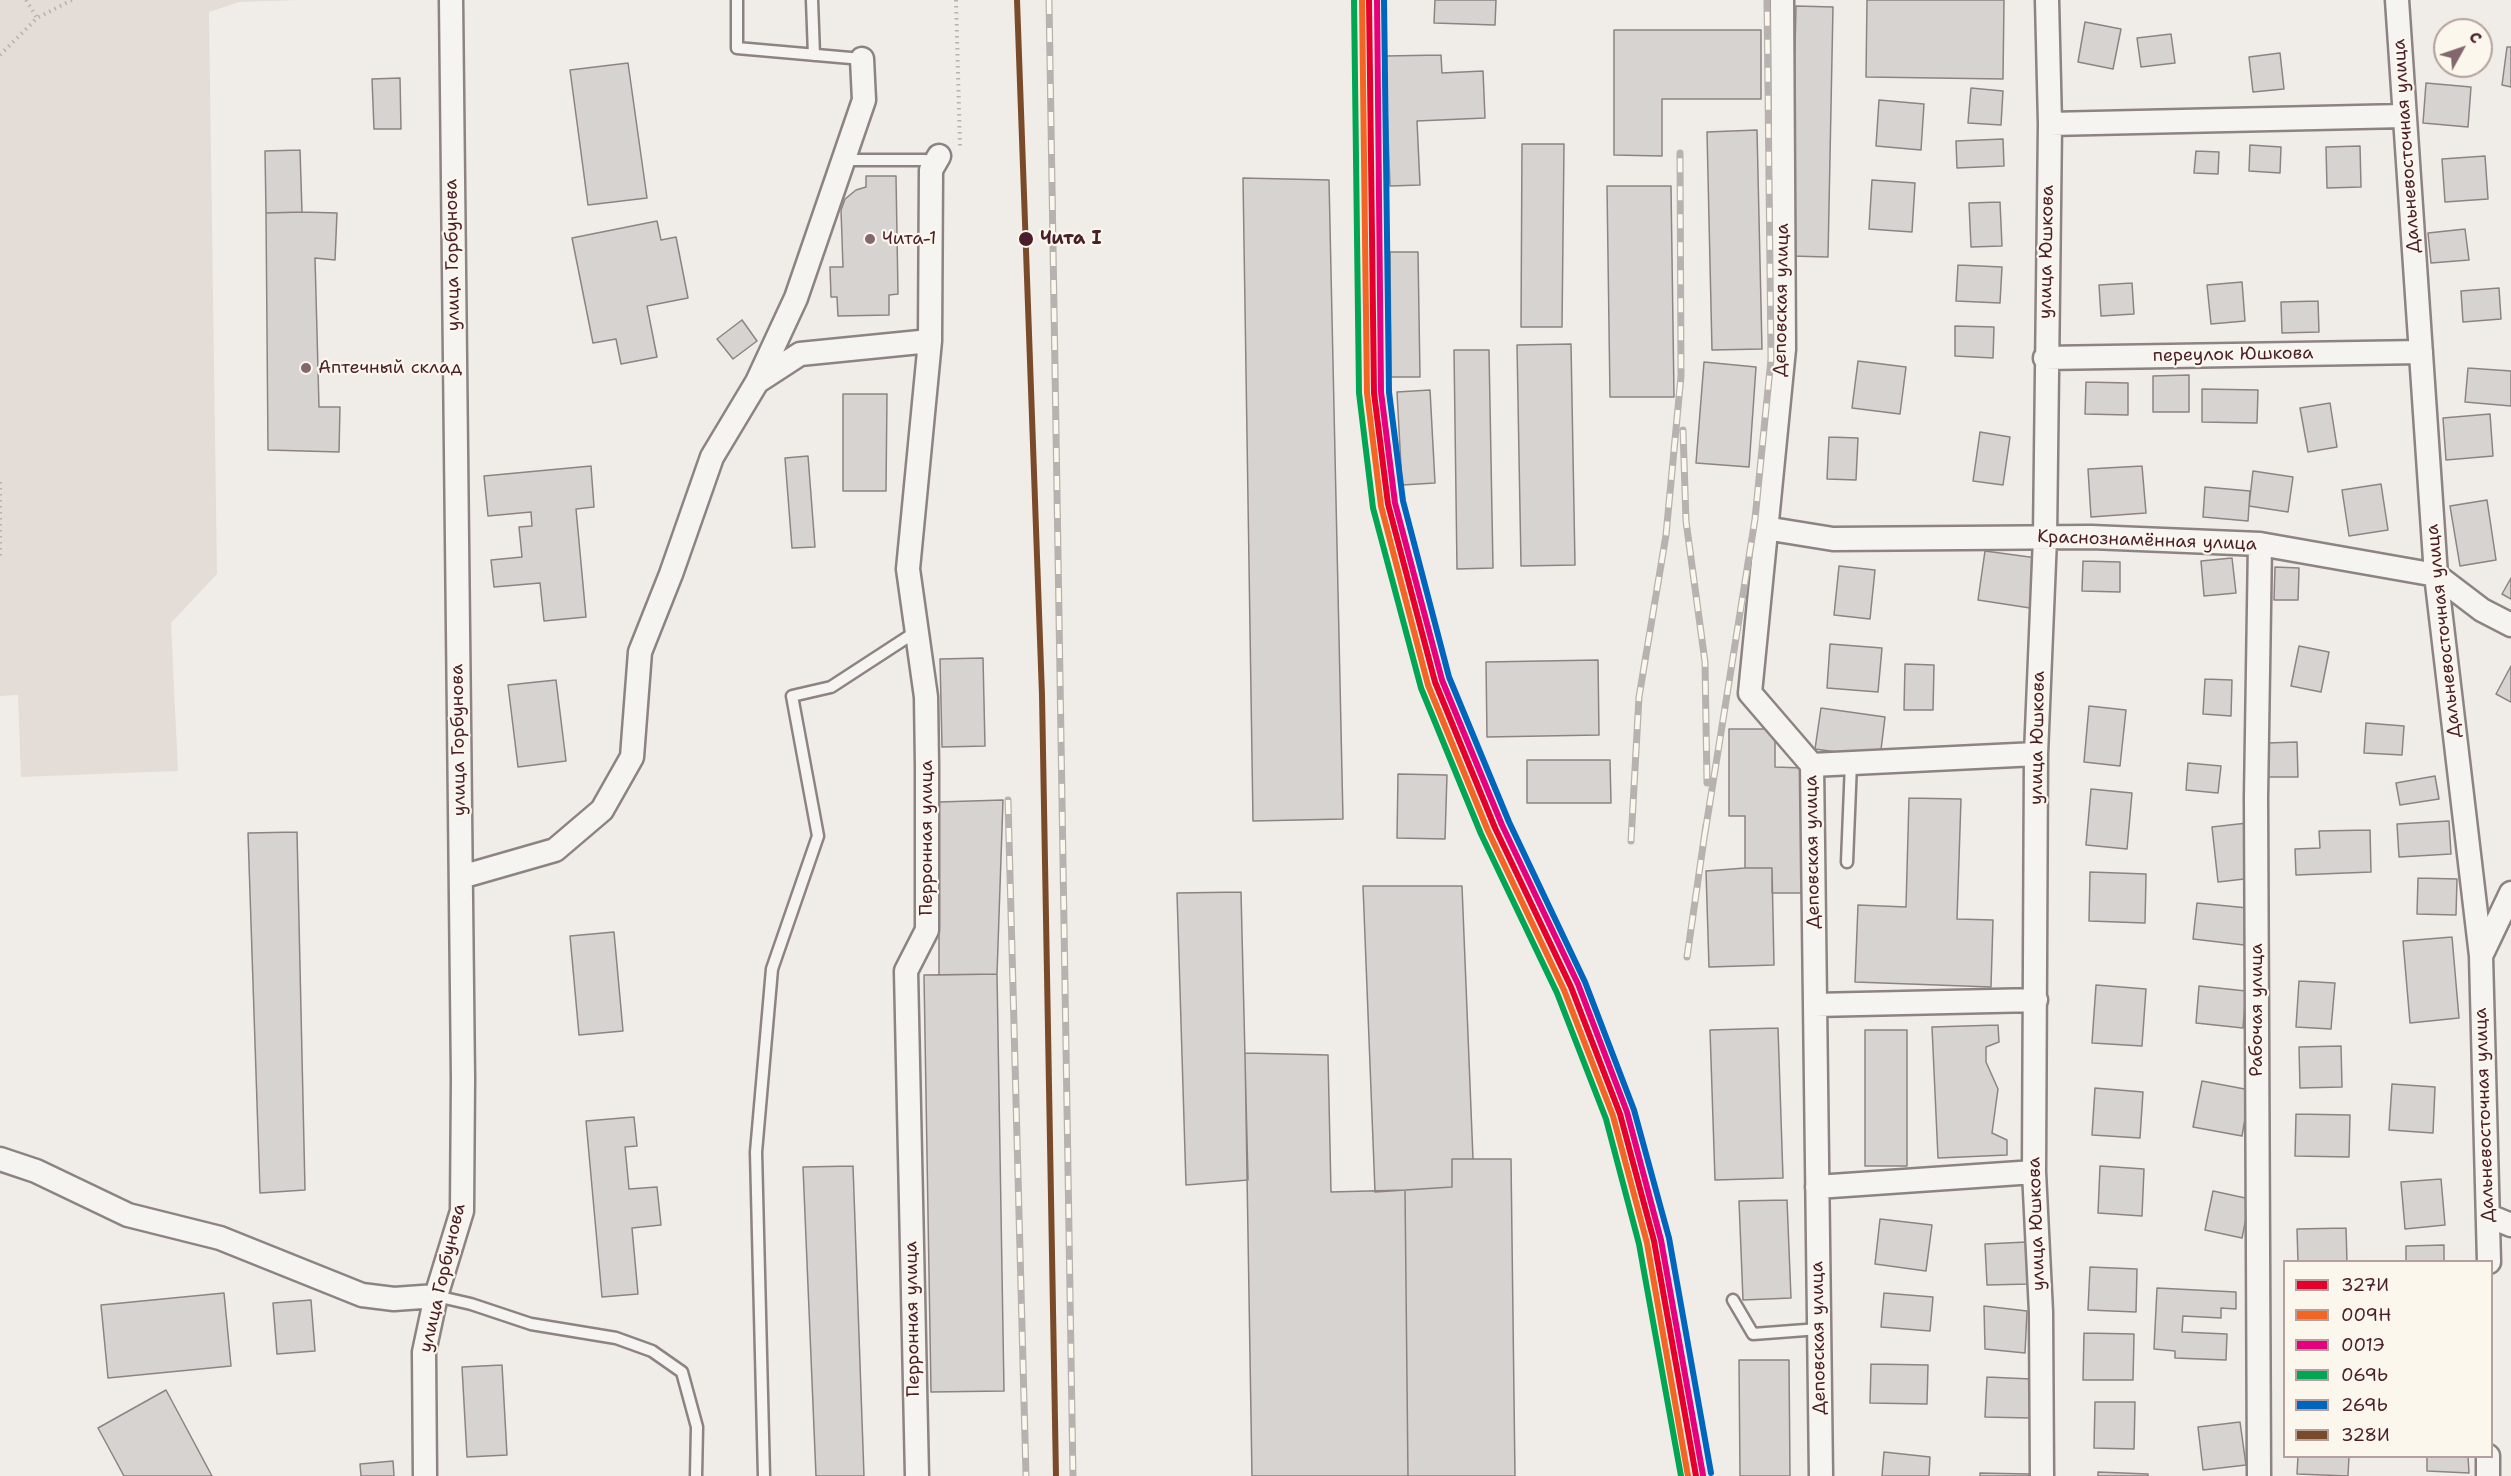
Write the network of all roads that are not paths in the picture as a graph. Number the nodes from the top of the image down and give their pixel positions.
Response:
1 (451, 0) edge
2 (737, 0) edge
3 (812, 0) edge
4 (1782, 0) edge
5 (2047, 0) edge
6 (2397, 0) edge
7 (814, 55) junction
8 (862, 58) joint
9 (2403, 116) junction
10 (2050, 124) junction
11 (843, 159) junction
12 (935, 163) joint
13 (930, 341) junction
14 (2421, 352) junction
15 (2045, 358) junction
16 (757, 382) junction
17 (1765, 528) junction
18 (2045, 537) junction
19 (2260, 544) junction
20 (2436, 575) junction
21 (2511, 625) edge
22 (918, 631) junction
23 (2036, 754) junction
24 (1851, 763) junction
25 (1812, 765) junction
26 (1847, 862) dead end
27 (461, 877) junction
28 (2511, 893) edge
29 (2481, 956) junction
30 (2036, 1000) junction
31 (1815, 1005) junction
32 (0, 1159) edge
33 (2034, 1172) junction
34 (1817, 1187) junction
35 (2489, 1216) junction
36 (2511, 1225) edge
37 (2489, 1260) edge
38 (436, 1296) junction
39 (1733, 1300) dead end
40 (1819, 1329) junction
41 (2488, 1458) edge
42 (425, 1476) edge
43 (696, 1476) edge
44 (764, 1476) edge
45 (917, 1476) edge
46 (1821, 1476) edge
47 (2042, 1476) edge
48 (2259, 1476) edge
49 (2488, 1476) edge

1 - 27 street, улица Горбунова
2 - 7 lane
3 - 7 lane
4 - 17 street, Деповская улица
5 - 10 street, улица Юшкова
6 - 9 street, Дальневосточная улица
7 - 8 lane
8 - 11 street
9 - 10 street
9 - 14 street, Дальневосточная улица
10 - 15 street, улица Юшкова
11 - 12 lane
11 - 16 street
12 - 13 street, Перронная улица
13 - 16 street
13 - 22 street, Перронная улица
14 - 15 street, переулок Юшкова
14 - 20 street, Дальневосточная улица
15 - 18 street, улица Юшкова
16 - 27 street
17 - 18 street, Краснознамённая улица
17 - 25 street, Деповская улица
18 - 19 street, Краснознамённая улица
18 - 23 street, улица Юшкова
19 - 20 street, Краснознамённая улица
19 - 48 street, Рабочая улица
20 - 21 street, Краснознамённая улица
20 - 29 street, Дальневосточная улица
22 - 44 lane
22 - 45 street, Перронная улица
23 - 24 street
23 - 30 street, улица Юшкова
24 - 25 street
24 - 26 lane
25 - 31 street, Деповская улица
27 - 38 street, улица Горбунова
28 - 29 street
29 - 35 street, Дальневосточная улица
30 - 31 street
30 - 33 street, улица Юшкова
31 - 34 street, Деповская улица
32 - 38 street
33 - 34 street
33 - 47 street, улица Юшкова
34 - 40 street, Деповская улица
35 - 36 street
35 - 37 street, Дальневосточная улица
38 - 42 street, улица Горбунова
38 - 43 lane
39 - 40 lane
40 - 46 street, Деповская улица
41 - 49 street

